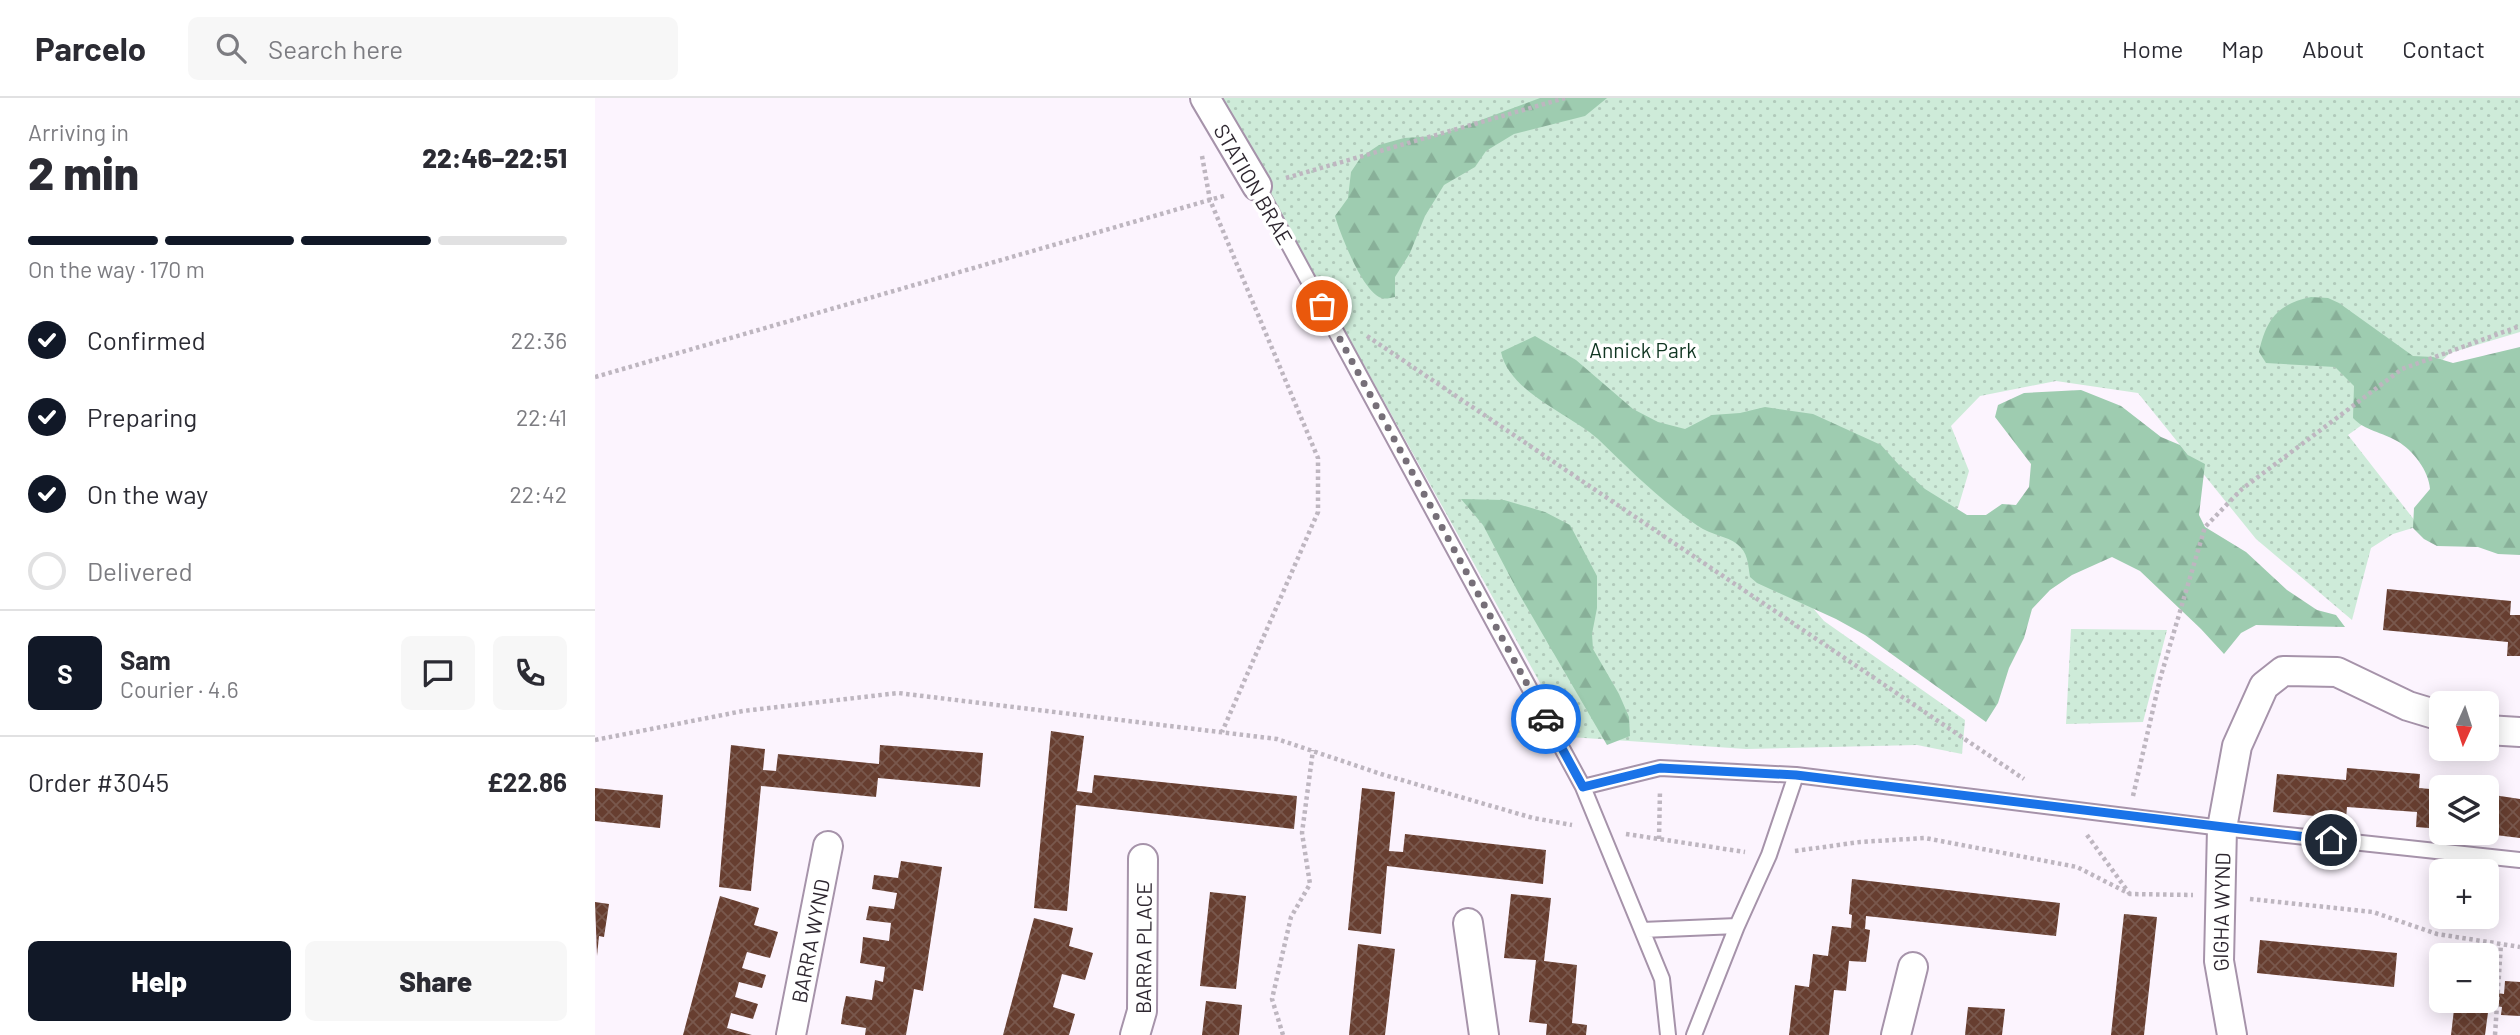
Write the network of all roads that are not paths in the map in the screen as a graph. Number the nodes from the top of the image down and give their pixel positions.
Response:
1 (1205, 98) edge
2 (1257, 186) joint
3 (2429, 712) edge
4 (2499, 731) edge
5 (2520, 732) edge
6 (1796, 775) junction
7 (1583, 787) junction
8 (2222, 828) junction
9 (828, 846) dead end
10 (1143, 859) dead end
11 (2520, 860) edge
12 (1468, 923) dead end
13 (1737, 926) junction
14 (1642, 930) junction
15 (1913, 967) dead end
16 (791, 1035) edge
17 (1135, 1035) edge
18 (1484, 1035) edge
19 (1668, 1035) edge
20 (1694, 1035) edge
21 (1896, 1035) edge
22 (2232, 1035) edge

1 - 2 street, STATION BRAE
2 - 7 lane, STATION BRAE
3 - 8 street, GIGHA WYND
4 - 5 street
6 - 7 lane
6 - 8 lane
6 - 13 lane
7 - 14 lane, STATION BRAE
8 - 11 lane
8 - 22 street, GIGHA WYND
9 - 16 street, BARRA WYND
10 - 17 street, BARRA PLACE
12 - 18 street
13 - 14 lane
13 - 20 lane
14 - 19 lane, STATION BRAE
15 - 21 street

